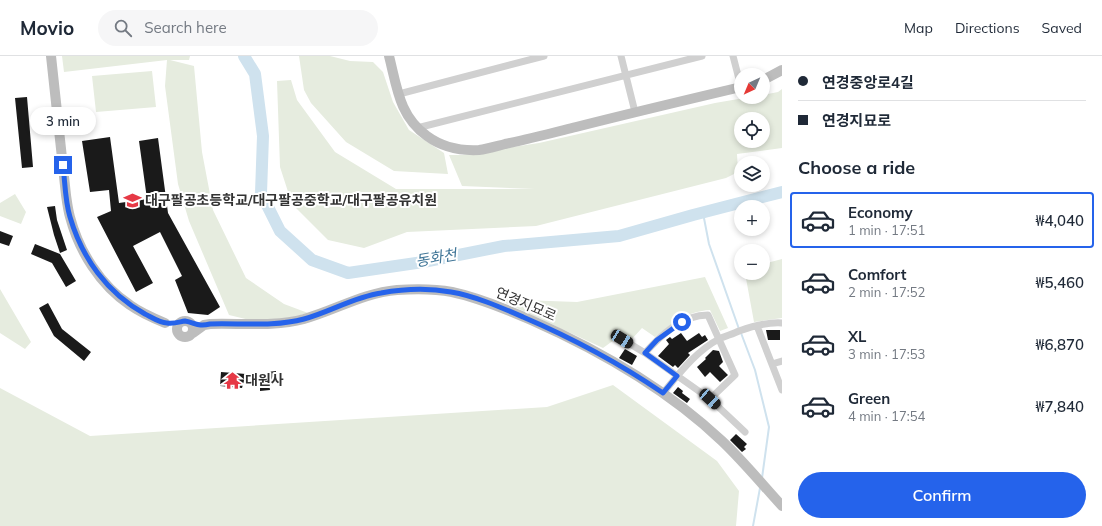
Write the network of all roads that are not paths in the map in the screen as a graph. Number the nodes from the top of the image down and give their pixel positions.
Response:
1 (51, 56) edge
2 (389, 56) edge
3 (544, 56) edge
4 (621, 56) edge
5 (702, 56) edge
6 (733, 56) edge
7 (736, 68) edge
8 (782, 70) edge
9 (625, 76) junction
10 (770, 76) edge
11 (734, 88) edge
12 (399, 94) junction
13 (635, 112) junction
14 (417, 128) junction
15 (782, 323) edge
16 (178, 327) junction
17 (753, 327) junction
18 (193, 328) junction
19 (722, 338) junction
20 (622, 339) dead end
21 (645, 353) junction
22 (782, 361) edge
23 (772, 364) junction
24 (677, 376) junction
25 (782, 390) edge
26 (663, 393) junction
27 (710, 399) junction
28 (745, 432) dead end
29 (782, 506) edge

1 - 16 street
2 - 12 street
3 - 12 street
4 - 9 street
5 - 9 street
6 - 7 street
8 - 10 street
9 - 13 street
9 - 14 street
11 - 13 street
12 - 14 street
13 - 14 street
15 - 17 street
16 - 18 street
16 - 18 street
17 - 19 street
17 - 23 street
18 - 26 street, 연경지묘로
19 - 21 street
19 - 24 street
19 - 27 street
20 - 21 street
21 - 24 street
22 - 23 street
23 - 25 street
24 - 26 street
24 - 27 street
26 - 29 street, 연경지묘로
27 - 28 street

